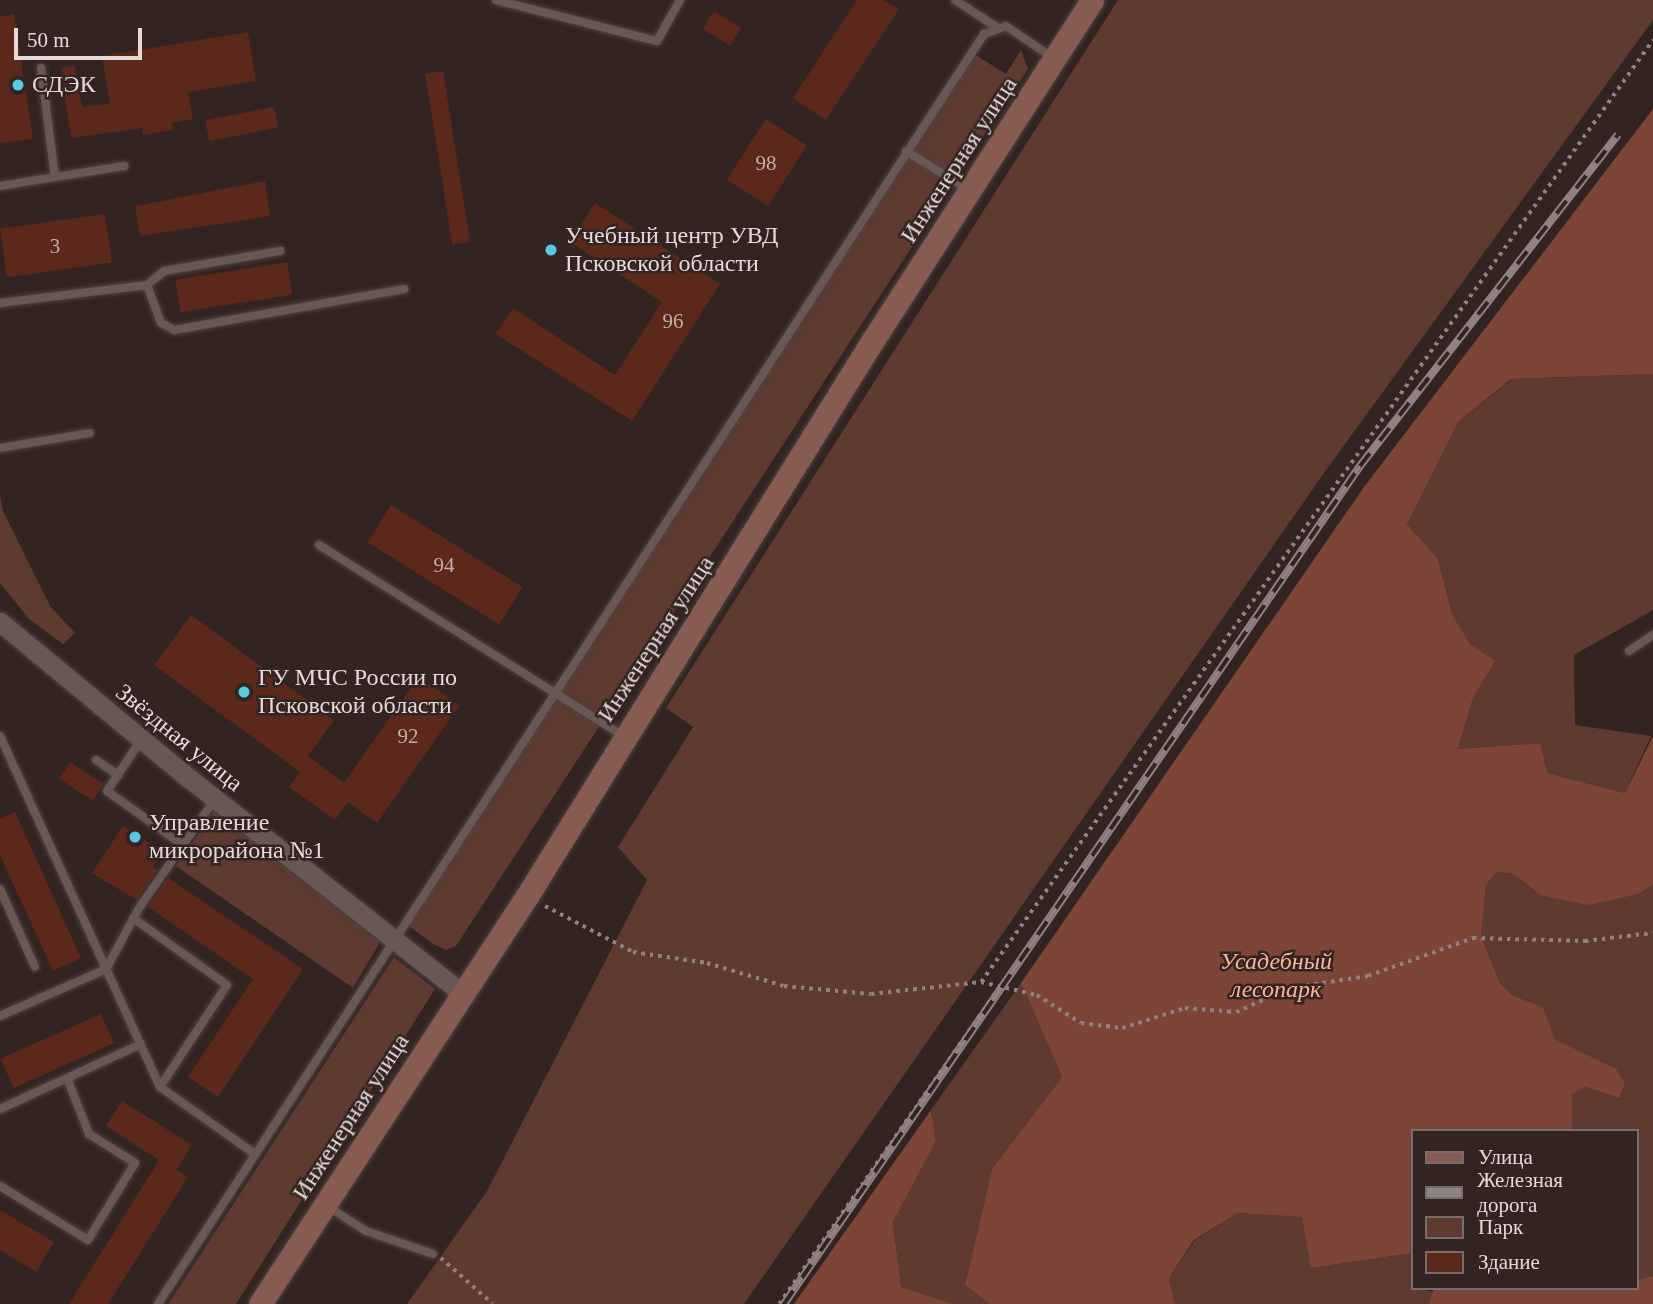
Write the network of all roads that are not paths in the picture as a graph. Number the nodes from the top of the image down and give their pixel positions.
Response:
1 (496, 0) edge
2 (680, 0) edge
3 (955, 0) edge
4 (1092, 0) edge
5 (995, 26) junction
6 (1055, 60) junction
7 (41, 68) dead end
8 (906, 152) junction
9 (124, 166) dead end
10 (55, 177) junction
11 (0, 186) edge
12 (969, 191) junction
13 (280, 251) dead end
14 (147, 285) junction
15 (404, 289) dead end
16 (0, 303) edge
17 (90, 433) dead end
18 (0, 448) edge
19 (319, 545) dead end
20 (0, 622) edge
21 (1653, 635) edge
22 (1629, 650) dead end
23 (556, 692) junction
24 (0, 736) edge
25 (625, 737) junction
26 (141, 739) junction
27 (96, 761) dead end
28 (118, 775) junction
29 (215, 799) junction
30 (183, 845) junction
31 (0, 889) edge
32 (133, 918) junction
33 (395, 940) junction
34 (35, 967) dead end
35 (106, 968) junction
36 (462, 993) junction
37 (0, 1016) edge
38 (141, 1044) junction
39 (68, 1078) junction
40 (160, 1087) junction
41 (0, 1109) edge
42 (256, 1154) junction
43 (0, 1186) edge
44 (325, 1205) junction
45 (433, 1254) road end
46 (158, 1304) edge
47 (260, 1304) edge

1 - 2 lane
3 - 5 lane
4 - 6 main road, Инженерная улица
5 - 6 lane
5 - 8 lane
6 - 12 main road, Инженерная улица
7 - 10 lane
8 - 12 lane
8 - 23 lane
9 - 10 lane
10 - 11 lane
12 - 25 main road, Инженерная улица
13 - 14 lane
14 - 15 lane
14 - 16 lane
17 - 18 lane
19 - 23 lane
20 - 26 street, Звёздная улица
21 - 22 lane
23 - 25 lane
23 - 33 lane
24 - 35 lane
25 - 36 main road, Инженерная улица
26 - 28 lane
26 - 29 street, Звёздная улица
27 - 28 lane
28 - 30 lane
29 - 30 lane
29 - 33 street, Звёздная улица
30 - 32 lane
31 - 34 lane
32 - 35 lane
32 - 40 lane
33 - 36 street, Звёздная улица
33 - 42 lane
35 - 37 lane
35 - 38 lane
36 - 44 main road, Инженерная улица
38 - 39 lane
38 - 40 lane
39 - 41 lane
39 - 43 lane
40 - 42 lane
42 - 46 lane
44 - 45 lane
44 - 47 main road, Инженерная улица

